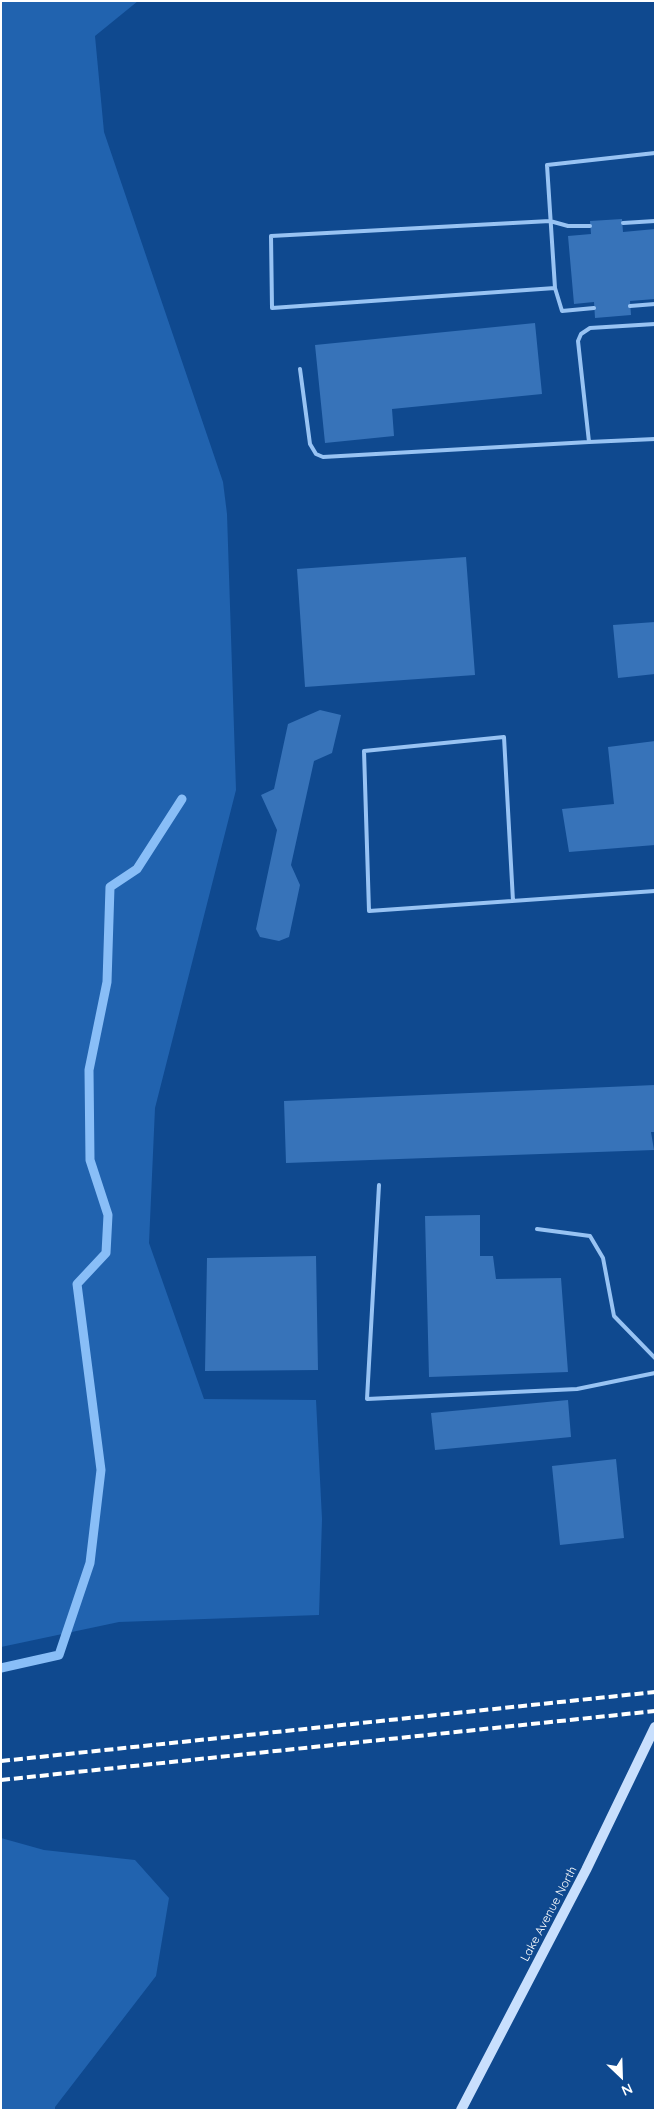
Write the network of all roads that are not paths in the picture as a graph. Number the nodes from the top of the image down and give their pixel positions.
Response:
1 (655, 153) edge
2 (550, 221) junction
3 (655, 221) edge
4 (622, 223) dead end
5 (590, 226) dead end
6 (555, 288) junction
7 (655, 304) edge
8 (630, 306) dead end
9 (594, 308) dead end
10 (655, 324) edge
11 (300, 369) dead end
12 (655, 439) edge
13 (589, 442) junction
14 (655, 891) edge
15 (513, 901) junction
16 (379, 1185) dead end
17 (537, 1229) dead end
18 (655, 1358) edge
19 (655, 1373) edge
20 (655, 1727) edge
21 (461, 2110) edge

1 - 2 lane
2 - 5 lane
2 - 6 lane
2 - 6 lane
3 - 4 lane
6 - 9 lane
7 - 8 lane
10 - 13 lane
11 - 13 lane
12 - 13 lane
14 - 15 lane
15 - 15 lane
16 - 19 lane
17 - 18 lane
20 - 21 street, Lake Avenue North

